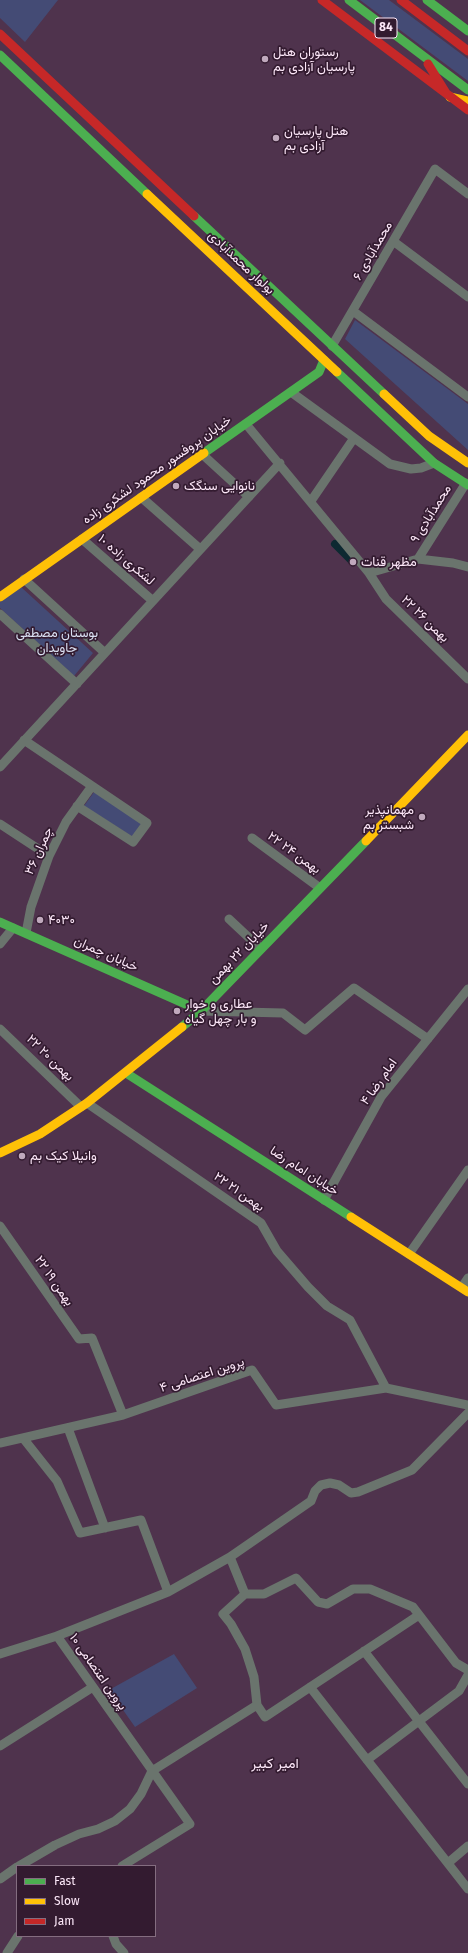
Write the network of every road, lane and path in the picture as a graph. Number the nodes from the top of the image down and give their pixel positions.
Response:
1 (322, 0) edge
2 (349, 0) edge
3 (401, 0) edge
4 (427, 0) edge
5 (468, 31) edge
6 (0, 34) edge
7 (468, 51) edge
8 (0, 55) edge
9 (423, 56) junction
10 (468, 90) edge
11 (448, 95) junction
12 (468, 101) edge
13 (468, 110) edge
14 (468, 194) edge
15 (393, 241) junction
16 (468, 296) edge
17 (353, 311) junction
18 (332, 346) junction
19 (324, 360) junction
20 (291, 392) junction
21 (468, 397) edge
22 (246, 424) junction
23 (354, 438) junction
24 (202, 454) junction
25 (280, 463) junction
26 (434, 463) junction
27 (468, 463) edge
28 (467, 484) edge
29 (249, 497) junction
30 (141, 498) junction
31 (311, 501) junction
32 (82, 539) junction
33 (200, 549) junction
34 (418, 559) junction
35 (468, 567) edge
36 (369, 573) junction
37 (24, 580) junction
38 (0, 597) edge
39 (152, 601) junction
40 (0, 614) edge
41 (105, 653) junction
42 (468, 679) edge
43 (77, 684) junction
44 (468, 734) edge
45 (24, 740) junction
46 (0, 767) edge
47 (92, 786) junction
48 (77, 806) junction
49 (0, 824) edge
50 (252, 838) dead end
51 (49, 856) junction
52 (320, 888) junction
53 (229, 919) dead end
54 (0, 922) edge
55 (13, 928) junction
56 (26, 933) junction
57 (0, 944) edge
58 (261, 949) junction
59 (467, 994) edge
60 (201, 1011) junction
61 (0, 1029) edge
62 (428, 1039) junction
63 (126, 1073) junction
64 (84, 1105) junction
65 (0, 1153) edge
66 (468, 1170) edge
67 (324, 1200) junction
68 (0, 1226) edge
69 (409, 1254) junction
70 (468, 1278) edge
71 (465, 1289) edge
72 (386, 1388) junction
73 (468, 1405) edge
74 (468, 1413) edge
75 (123, 1415) junction
76 (68, 1428) junction
77 (23, 1438) junction
78 (0, 1443) edge
79 (105, 1528) junction
80 (230, 1557) junction
81 (168, 1592) junction
82 (245, 1594) junction
83 (419, 1615) junction
84 (56, 1636) junction
85 (364, 1651) junction
86 (0, 1654) edge
87 (468, 1670) edge
88 (468, 1675) edge
89 (93, 1687) junction
90 (310, 1687) junction
91 (257, 1705) junction
92 (419, 1721) junction
93 (0, 1746) edge
94 (367, 1760) junction
95 (152, 1771) junction
96 (468, 1784) edge
97 (468, 1846) edge
98 (448, 1863) junction
99 (22, 1865) edge
100 (124, 1865) edge
101 (16, 1868) edge
102 (0, 1879) edge
103 (468, 1889) edge
104 (17, 1937) edge
105 (113, 1937) edge
106 (7, 1953) edge
107 (124, 1953) edge

1 - 11 main road
2 - 9 main road, 84
3 - 7 main road, 84
4 - 5 main road
6 - 18 main road, بولوار محمدآبادی
8 - 19 main road, بولوار محمدآبادی
9 - 10 main road, 84
9 - 11 main road
11 - 12 main road
11 - 13 main road
14 - 15 street, محمدآبادی ۶
15 - 16 street
15 - 17 street, محمدآبادی ۶
17 - 18 street, محمدآبادی ۶
17 - 21 street
18 - 19 main road, خیابان پروفسور محمود لشکری زاده
18 - 27 main road, بولوار محمدآبادی
19 - 20 main road, خیابان پروفسور محمود لشکری زاده
19 - 26 main road, بولوار محمدآبادی
20 - 22 main road, خیابان پروفسور محمود لشکری زاده
20 - 23 street
22 - 24 main road, خیابان پروفسور محمود لشکری زاده
22 - 25 street, ۲۲ بهمن ۲۶
23 - 26 street
23 - 31 street
24 - 29 street
24 - 30 main road, خیابان پروفسور محمود لشکری زاده
25 - 29 street
25 - 31 street, ۲۲ بهمن ۲۶
26 - 28 main road, بولوار محمدآبادی
28 - 34 street, محمدآبادی ۹
29 - 33 street
30 - 32 main road, خیابان پروفسور محمود لشکری زاده
30 - 33 street
31 - 36 street, ۲۲ بهمن ۲۶
32 - 37 main road, خیابان پروفسور محمود لشکری زاده
32 - 39 street, لشکری زاده ١٠
33 - 39 street
34 - 35 street
34 - 36 street
36 - 42 street, ۲۲ بهمن ۲۶
37 - 38 main road, خیابان پروفسور محمود لشکری زاده
37 - 41 street
39 - 41 street
40 - 43 street
41 - 43 street
43 - 45 street
44 - 52 main road, خیابان ۲۲ بهمن
45 - 46 street
45 - 47 street
47 - 48 street, چمران ۳۶
47 - 48 street
48 - 51 street, چمران ۳۶
49 - 51 street
50 - 52 street, ۲۲ بهمن ۲۴
51 - 56 street, چمران ۳۶
52 - 58 main road, خیابان ۲۲ بهمن
53 - 58 street
54 - 55 main road, خیابان چمران
55 - 56 main road, خیابان چمران
55 - 57 street
56 - 60 main road, خیابان چمران
58 - 60 main road, خیابان ۲۲ بهمن
59 - 62 street, امام رضا ۴
60 - 62 street
60 - 63 main road, خیابان ۲۲ بهمن
61 - 64 street, ۲۲ بهمن ۲۰
62 - 67 street, امام رضا ۴
63 - 64 main road, خیابان ۲۲ بهمن
63 - 67 main road, خیابان امام رضا
64 - 65 main road, خیابان ۲۲ بهمن
64 - 72 street, ۲۲ بهمن ۲۱
66 - 69 street
67 - 69 main road, خیابان امام رضا
68 - 75 street, ۲۲ بهمن ۱۹
69 - 71 main road, خیابان امام رضا
70 - 71 street
72 - 73 street, پروین اعتصامی ۴
72 - 75 street, پروین اعتصامی ۴
74 - 80 street
75 - 76 street, پروین اعتصامی ۴
76 - 77 street, پروین اعتصامی ۴
76 - 79 street
77 - 78 street, پروین اعتصامی ۴
77 - 79 street
79 - 81 street
80 - 81 street
80 - 82 street
81 - 84 street
82 - 83 street
82 - 91 street
83 - 85 street
83 - 87 street
84 - 86 street, پروین اعتصامی ۱۰
84 - 89 street, پروین اعتصامی ۱۰
85 - 90 street
85 - 92 street
88 - 92 street
89 - 93 street
89 - 95 street, پروین اعتصامی ۱۰
90 - 91 street
90 - 94 street
91 - 95 street
92 - 94 street
92 - 96 street
94 - 98 street
95 - 99 street
95 - 100 street, پروین اعتصامی ۱۰
97 - 98 street
98 - 103 street
101 - 102 street
104 - 106 street
105 - 107 street

